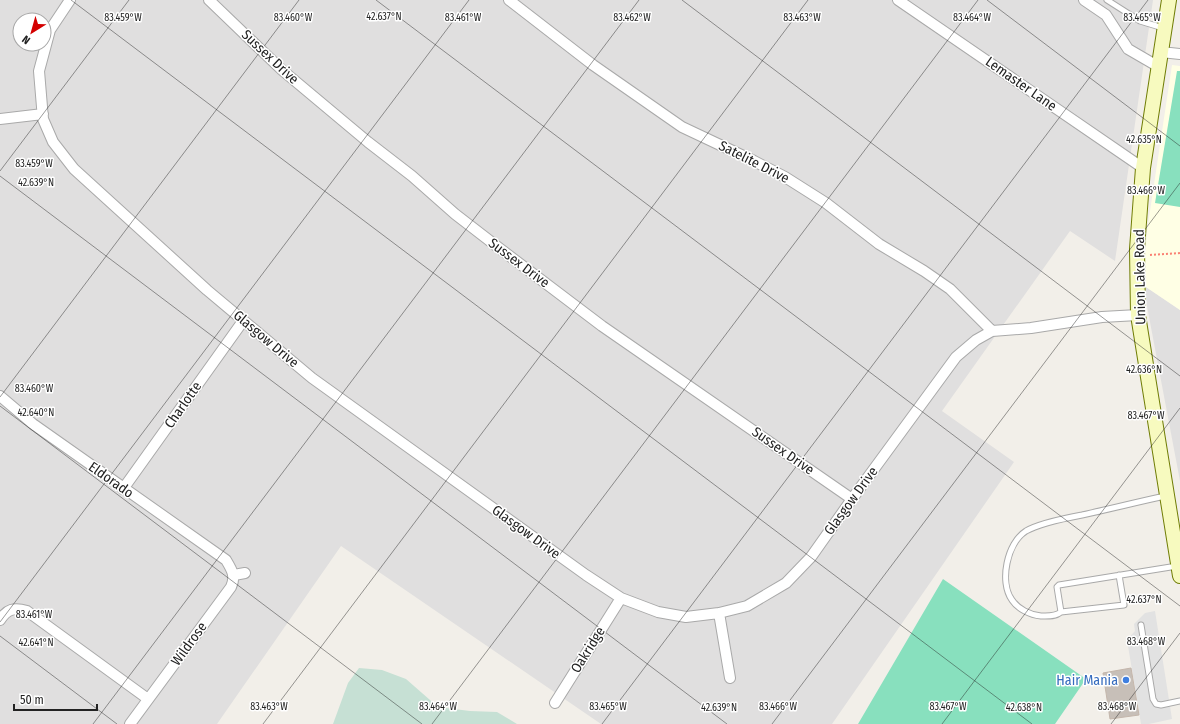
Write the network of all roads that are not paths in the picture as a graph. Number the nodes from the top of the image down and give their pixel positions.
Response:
1 (70, 0) edge
2 (209, 0) edge
3 (509, 0) edge
4 (898, 0) edge
5 (1084, 0) edge
6 (1107, 0) edge
7 (1169, 0) edge
8 (1164, 28) junction
9 (1161, 52) junction
10 (1180, 54) edge
11 (1159, 67) junction
12 (43, 114) junction
13 (0, 119) edge
14 (1143, 168) junction
15 (1138, 315) junction
16 (243, 320) junction
17 (992, 332) junction
18 (0, 396) edge
19 (123, 488) junction
20 (1167, 496) junction
21 (852, 499) junction
22 (1179, 571) edge
23 (245, 573) dead end
24 (234, 575) junction
25 (1119, 575) junction
26 (621, 598) junction
27 (1061, 612) junction
28 (719, 613) junction
29 (0, 620) edge
30 (1141, 625) dead end
31 (730, 678) dead end
32 (148, 699) junction
33 (1180, 701) edge
34 (555, 703) dead end
35 (130, 724) edge

1 - 12 street, Glasgow Drive
2 - 21 street, Sussex Drive
3 - 17 street, Satelite Drive
4 - 14 street, Lemaster Lane
5 - 11 street
6 - 8 lane
7 - 8 street, Union Lake Road
8 - 9 street, Union Lake Road
9 - 10 street
9 - 11 street, Union Lake Road
11 - 14 street, Union Lake Road
12 - 13 street
12 - 16 street, Glasgow Drive
14 - 15 street, Union Lake Road
15 - 17 street, Glasgow Drive
15 - 20 street, Union Lake Road
16 - 19 street, Charlotte
16 - 26 street, Glasgow Drive
17 - 21 street, Glasgow Drive
18 - 19 street, Eldorado
19 - 24 street, Eldorado
20 - 22 street, Union Lake Road
20 - 27 lane
21 - 28 street, Glasgow Drive
22 - 25 lane
23 - 24 street
24 - 32 street, Wildrose
25 - 27 lane
25 - 27 lane
26 - 28 street, Glasgow Drive
26 - 34 street, Oakridge
28 - 31 street
29 - 32 street
30 - 33 lane
32 - 35 street, Wildrose

